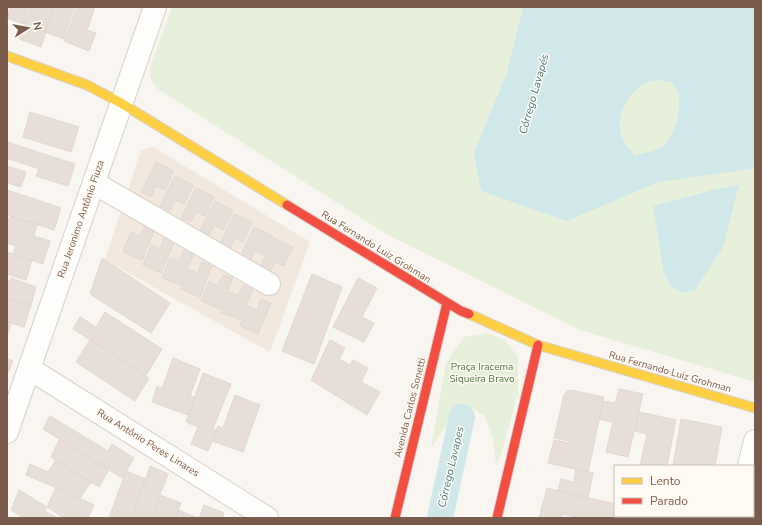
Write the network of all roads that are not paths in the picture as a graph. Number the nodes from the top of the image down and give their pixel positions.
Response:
1 (155, 7) edge
2 (7, 56) edge
3 (121, 103) junction
4 (94, 183) junction
5 (269, 284) dead end
6 (447, 303) junction
7 (538, 345) junction
8 (30, 369) junction
9 (755, 408) edge
10 (7, 432) edge
11 (755, 440) edge
12 (749, 465) edge
13 (267, 518) edge
14 (395, 518) edge
15 (497, 518) edge

1 - 3 street, Rua Jeronimo Antônio Fiuza
2 - 3 main road, Rua Fernando Luiz Grohman
3 - 4 street, Rua Jeronimo Antônio Fiuza
3 - 6 main road, Rua Fernando Luiz Grohman
4 - 5 street
4 - 8 street, Rua Jeronimo Antônio Fiuza
6 - 7 main road, Rua Fernando Luiz Grohman
6 - 14 main road, Avenida Carlos Sonetti
7 - 9 main road, Rua Fernando Luiz Grohman
7 - 15 main road
8 - 10 street, Rua Jeronimo Antônio Fiuza
8 - 13 street, Rua Antônio Peres Linares
11 - 12 street

